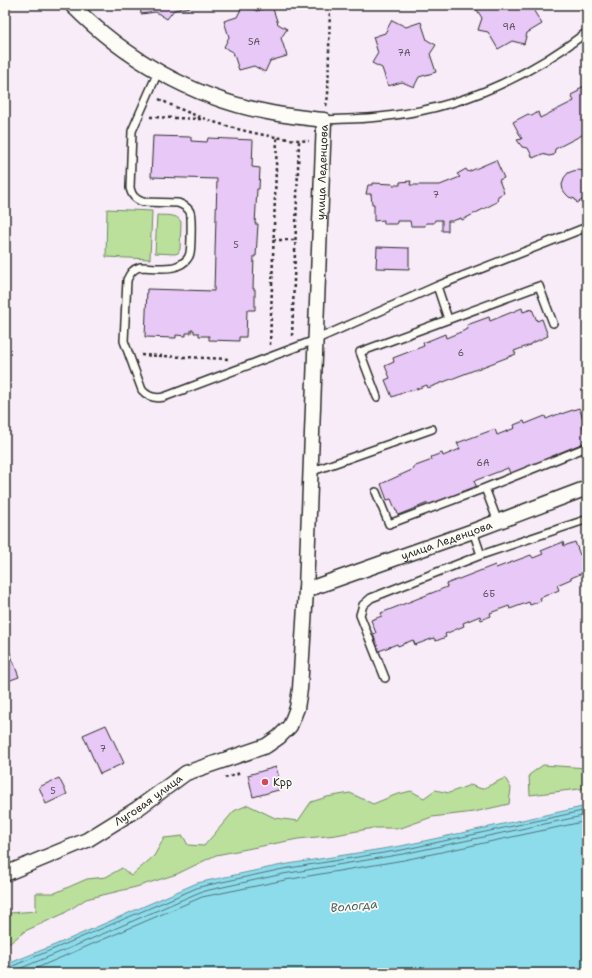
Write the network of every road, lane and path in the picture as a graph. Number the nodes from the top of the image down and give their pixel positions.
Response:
1 (72, 5) edge
2 (330, 5) edge
3 (587, 32) edge
4 (158, 72) junction
5 (148, 93) junction
6 (138, 116) junction
7 (204, 119) junction
8 (324, 120) junction
9 (277, 138) junction
10 (299, 141) junction
11 (323, 143) junction
12 (587, 227) edge
13 (273, 240) junction
14 (295, 240) junction
15 (437, 286) junction
16 (448, 319) junction
17 (553, 323) dead end
18 (292, 339) dead end
19 (316, 340) junction
20 (270, 347) dead end
21 (129, 355) junction
22 (232, 359) dead end
23 (377, 397) dead end
24 (432, 428) dead end
25 (587, 448) edge
26 (310, 472) junction
27 (485, 488) junction
28 (587, 488) edge
29 (376, 492) dead end
30 (587, 520) edge
31 (498, 522) junction
32 (473, 531) junction
33 (481, 555) junction
34 (306, 590) junction
35 (385, 678) dead end
36 (290, 726) joint
37 (5, 874) edge

1 - 4 street, улица Леденцова
2 - 8 path
3 - 8 lane
4 - 5 lane
4 - 8 street, улица Леденцова
5 - 6 lane
5 - 7 path
6 - 7 path
6 - 21 lane
7 - 9 path
8 - 11 street, улица Леденцова
9 - 10 path
9 - 13 path
10 - 11 path
10 - 14 path
11 - 19 street, улица Леденцова
12 - 15 lane
13 - 14 path
13 - 20 path
14 - 18 path
15 - 16 lane
15 - 19 lane
16 - 17 lane
16 - 23 lane
19 - 21 lane
19 - 26 street, улица Леденцова
21 - 22 path
24 - 26 lane
25 - 27 lane
26 - 34 street, улица Леденцова
27 - 29 lane
27 - 31 lane
28 - 31 street, улица Леденцова
30 - 33 lane
31 - 32 street, улица Леденцова
32 - 33 lane
32 - 34 street, улица Леденцова
33 - 35 lane
34 - 36 street, улица Леденцова
36 - 37 street, Луговая улица

